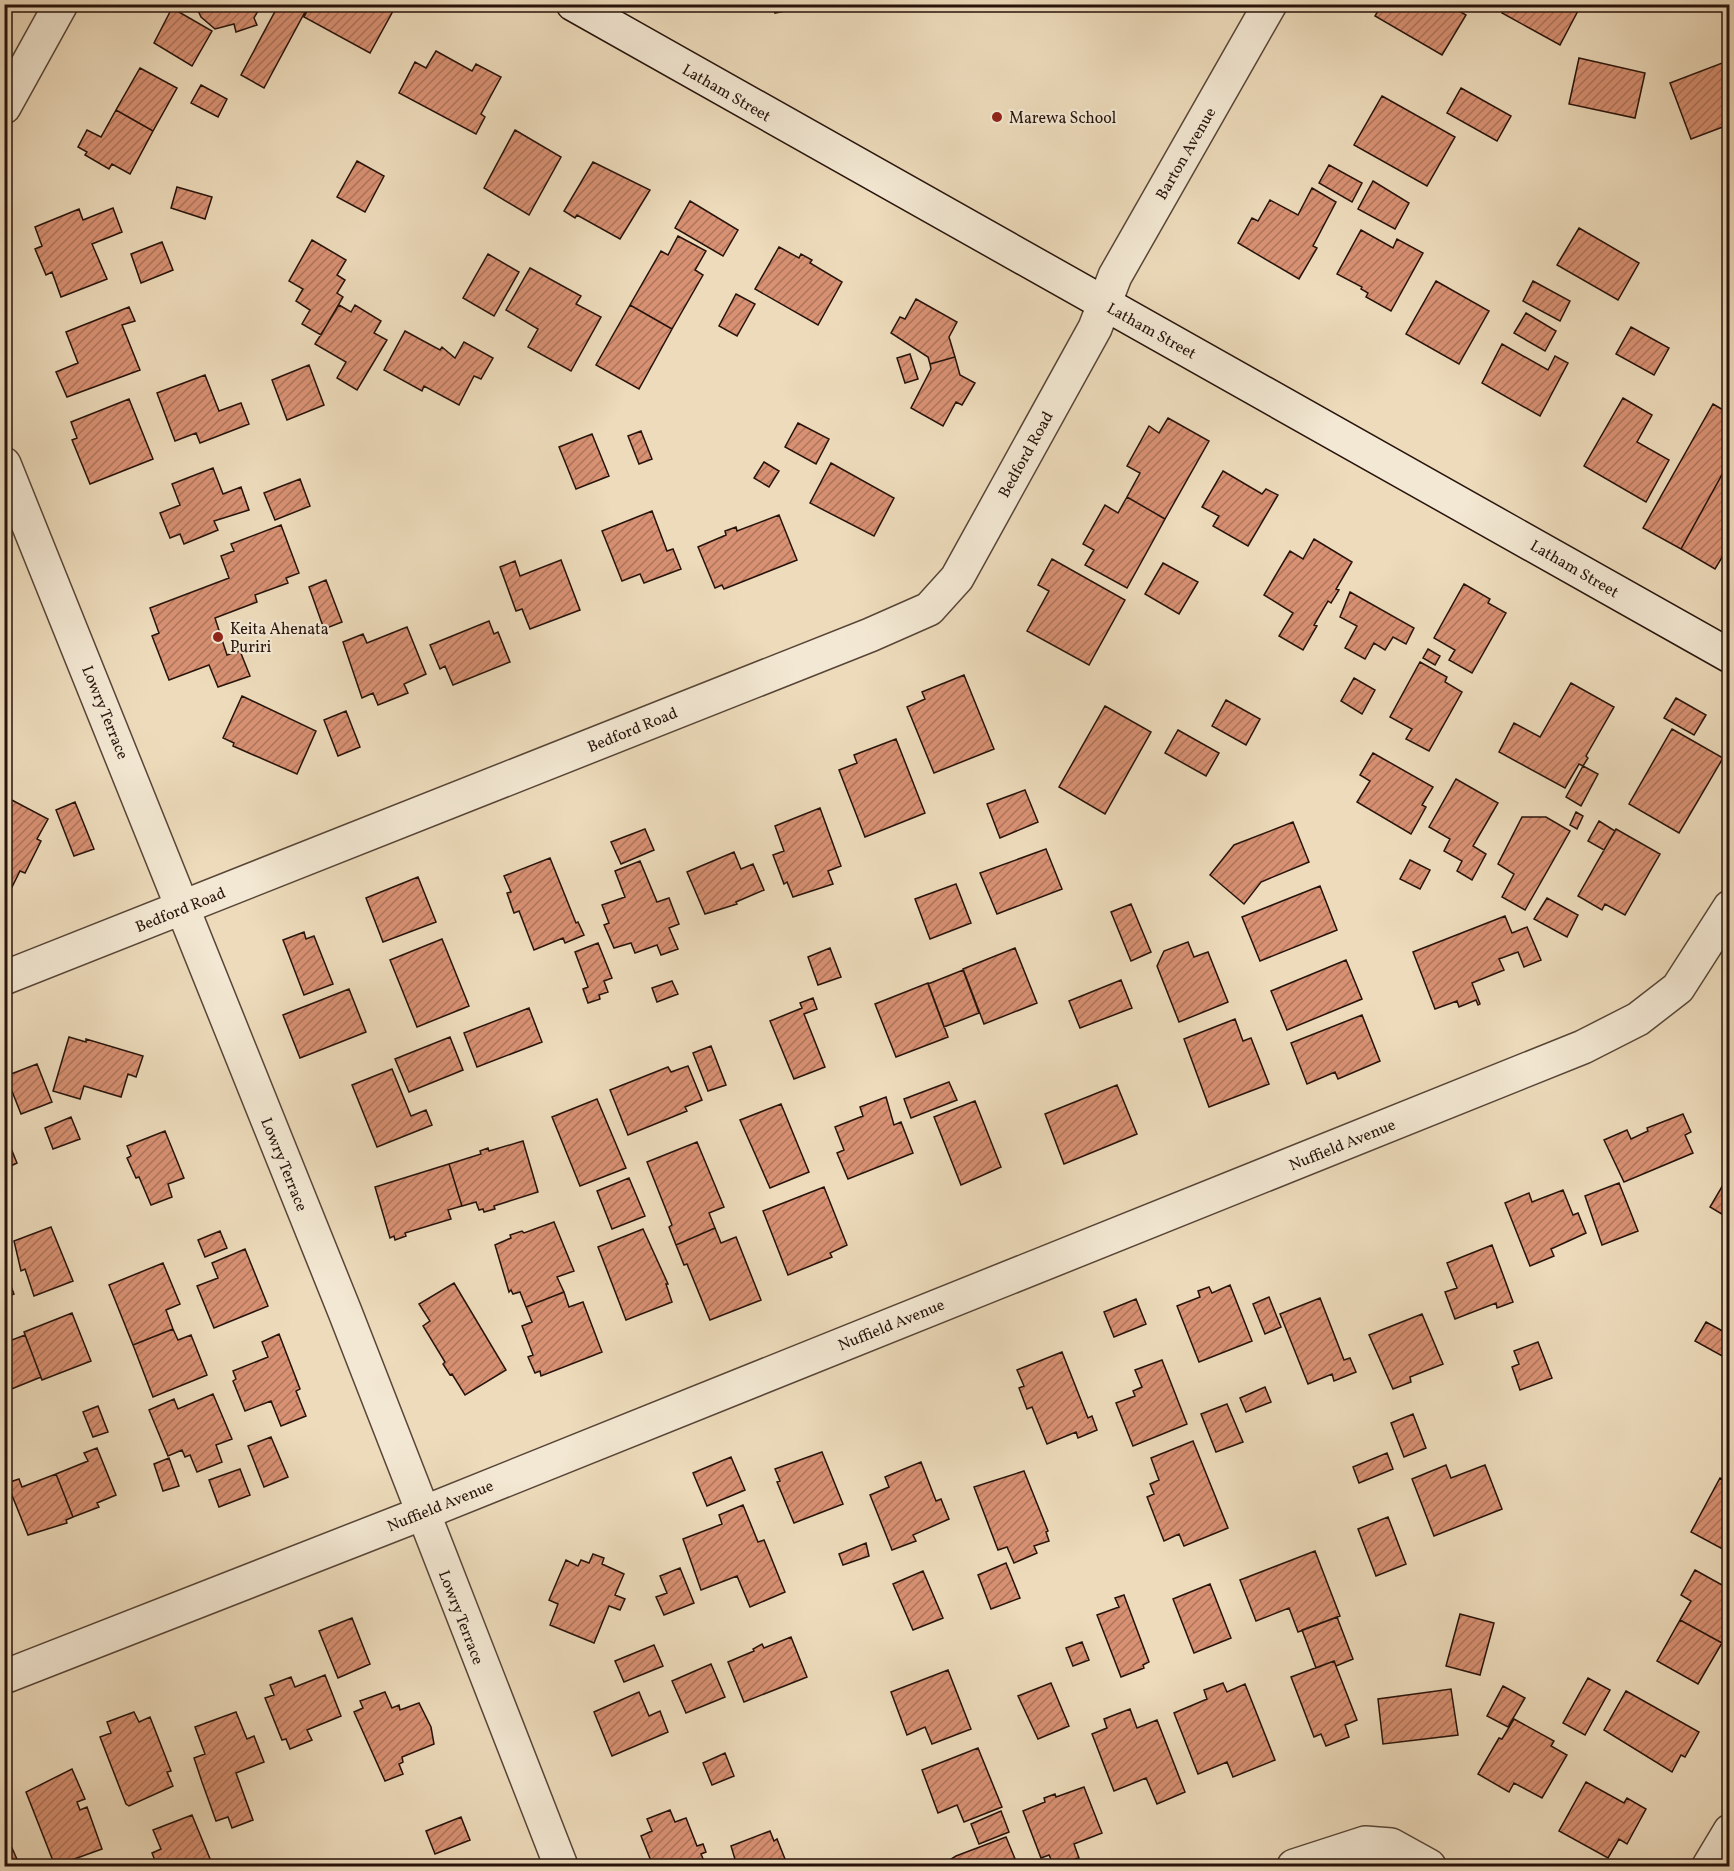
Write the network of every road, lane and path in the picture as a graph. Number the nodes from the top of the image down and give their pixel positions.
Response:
1 (62, 4) edge
2 (573, 4) edge
3 (1270, 4) edge
4 (4, 107) edge
5 (1105, 303) junction
6 (4, 464) edge
7 (1730, 656) edge
8 (1730, 907) edge
9 (182, 908) junction
10 (4, 978) edge
11 (423, 1513) junction
12 (4, 1677) edge
13 (1730, 1831) edge
14 (561, 1866) edge
15 (1293, 1866) edge
16 (1429, 1866) edge
17 (1709, 1866) edge

1 - 4 street
2 - 5 street, Latham Street
3 - 5 street, Barton Avenue
5 - 7 street, Latham Street
5 - 9 street, Bedford Road
6 - 9 street, Lowry Terrace
8 - 11 street, Nuffield Avenue
9 - 10 street, Bedford Road
9 - 11 street, Lowry Terrace
11 - 12 street, Nuffield Avenue
11 - 14 street, Lowry Terrace
13 - 17 street
15 - 16 street

